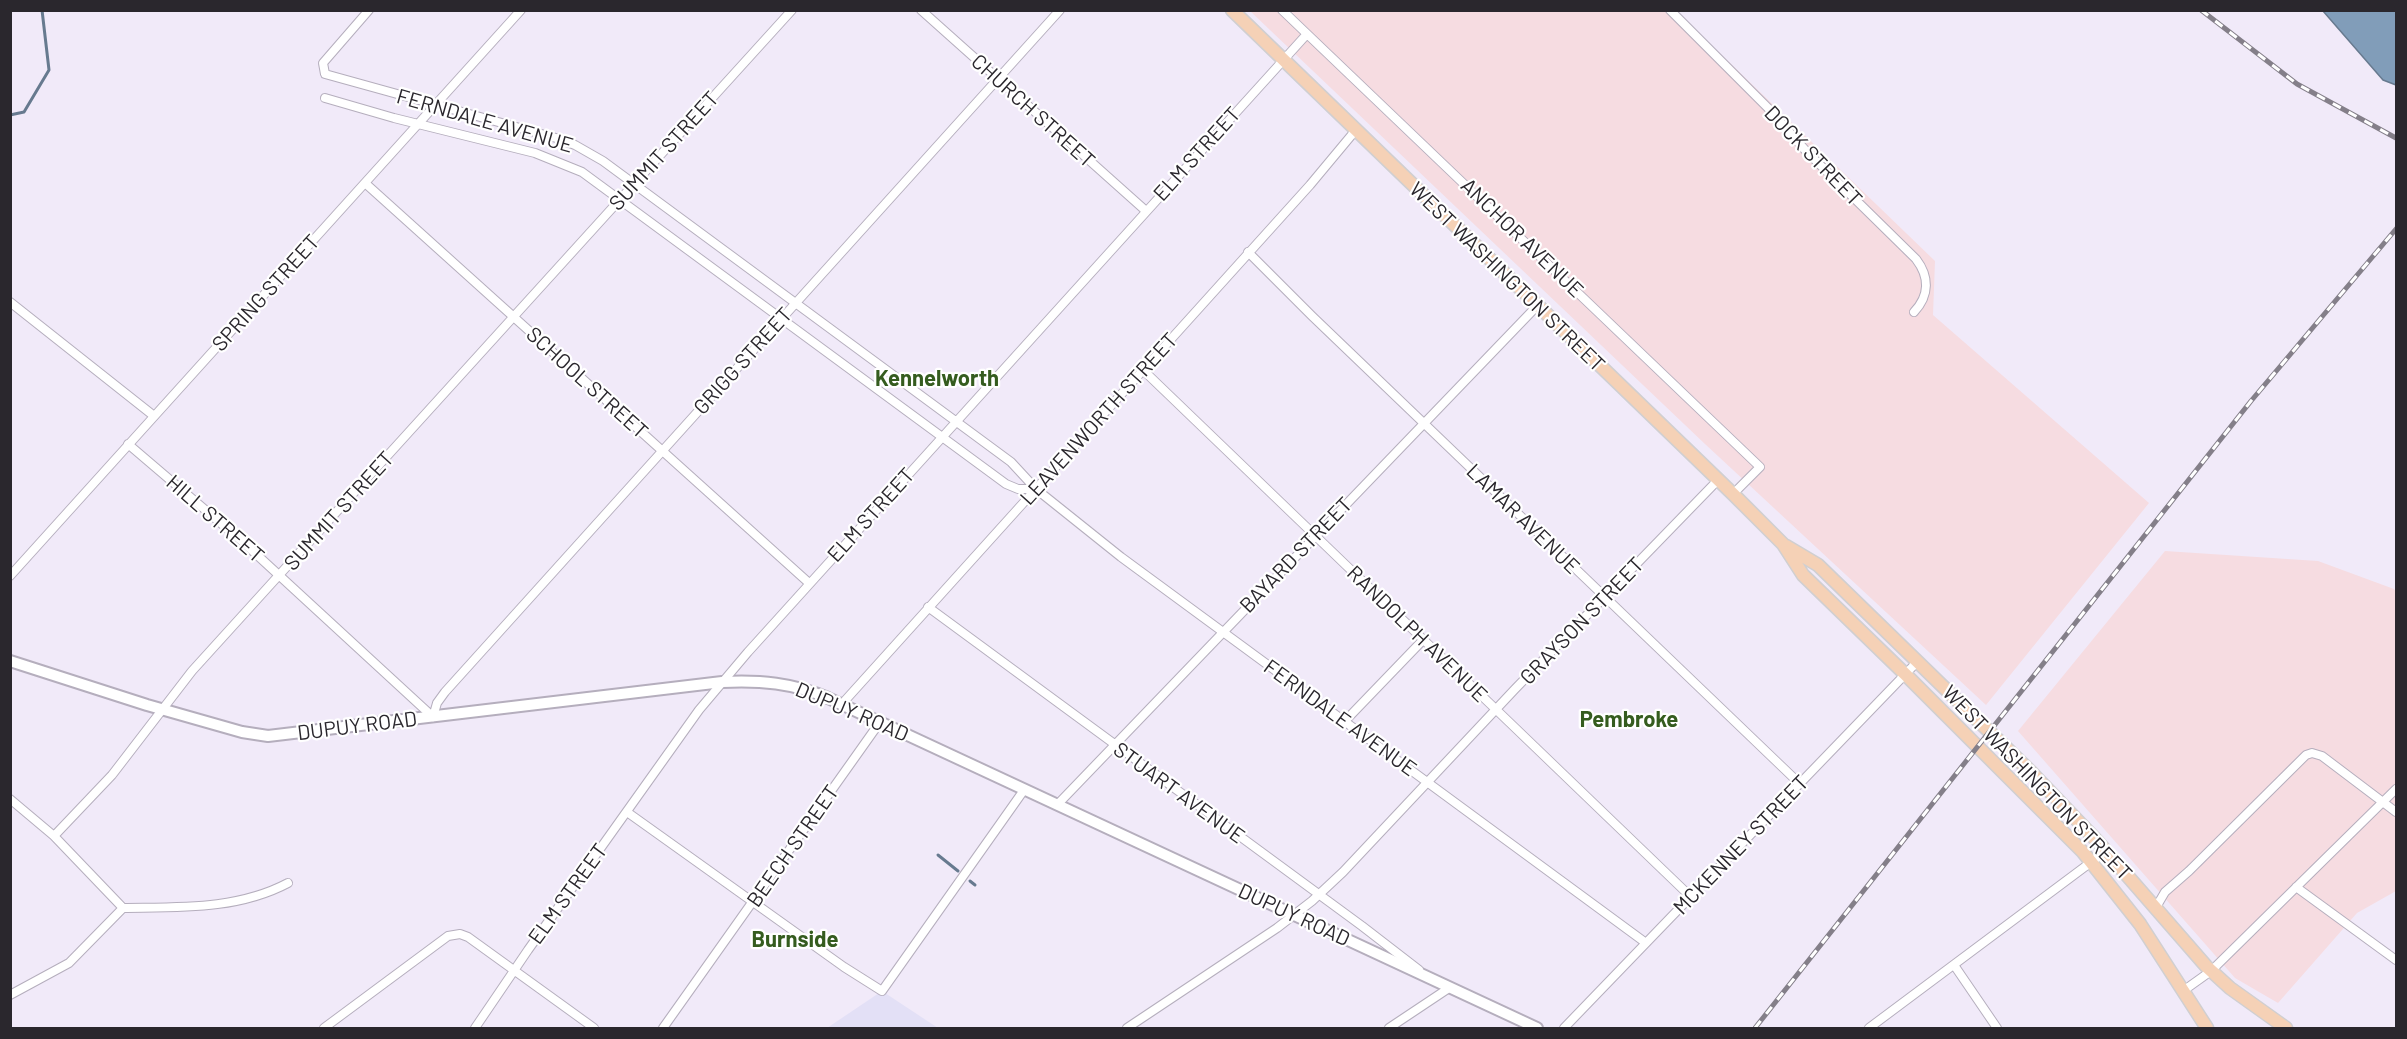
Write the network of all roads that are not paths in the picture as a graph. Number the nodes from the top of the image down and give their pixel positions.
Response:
1 (369, 10) edge
2 (521, 10) edge
3 (792, 10) edge
4 (921, 10) edge
5 (1060, 10) edge
6 (1232, 10) edge
7 (1282, 10) edge
8 (1670, 10) edge
9 (1307, 34) junction
10 (1282, 60) junction
11 (998, 80) junction
12 (325, 98) dead end
13 (435, 106) junction
14 (418, 124) junction
15 (1356, 131) junction
16 (365, 183) junction
17 (634, 184) junction
18 (620, 200) junction
19 (1146, 211) junction
20 (1248, 252) junction
21 (10, 302) edge
22 (795, 303) junction
23 (1537, 306) junction
24 (1914, 312) dead end
25 (514, 317) junction
26 (781, 319) junction
27 (1143, 370) junction
28 (154, 416) junction
29 (957, 422) junction
30 (1423, 422) junction
31 (942, 438) junction
32 (128, 444) junction
33 (662, 452) junction
34 (1718, 480) junction
35 (1036, 489) junction
36 (1733, 494) junction
37 (1314, 536) junction
38 (1783, 544) junction
39 (10, 576) edge
40 (280, 576) junction
41 (809, 583) junction
42 (1605, 597) junction
43 (928, 607) junction
44 (1223, 631) junction
45 (1423, 640) junction
46 (10, 661) edge
47 (1918, 661) junction
48 (1905, 674) junction
49 (722, 682) junction
50 (841, 705) junction
51 (163, 709) junction
52 (1496, 710) junction
53 (433, 717) junction
54 (1345, 721) junction
55 (880, 722) junction
56 (1114, 744) junction
57 (1427, 782) junction
58 (1800, 784) junction
59 (2397, 789) edge
60 (1024, 790) junction
61 (10, 799) edge
62 (2382, 802) junction
63 (1057, 805) junction
64 (627, 812) junction
65 (2397, 812) edge
66 (54, 836) junction
67 (2106, 851) junction
68 (2091, 862) junction
69 (288, 883) dead end
70 (2296, 887) junction
71 (1319, 895) junction
72 (1691, 897) junction
73 (754, 901) junction
74 (123, 908) junction
75 (2155, 909) junction
76 (1294, 915) junction
77 (1646, 943) junction
78 (2397, 960) edge
79 (1954, 965) junction
80 (2211, 971) junction
81 (514, 972) junction
82 (1430, 979) junction
83 (1449, 988) junction
84 (2183, 991) junction
85 (10, 995) edge
86 (324, 1029) edge
87 (475, 1029) edge
88 (594, 1029) edge
89 (663, 1029) edge
90 (1127, 1029) edge
91 (1389, 1029) edge
92 (1537, 1029) edge
93 (1564, 1029) edge
94 (1869, 1029) edge
95 (1997, 1029) edge
96 (2206, 1029) edge
97 (2286, 1029) edge

1 - 13 street, FERNDALE AVENUE
2 - 13 street, SPRING STREET
3 - 17 street, SUMMIT STREET
4 - 11 street, CHURCH STREET
5 - 11 street, GRIGG STREET
6 - 10 main road, WEST WASHINGTON STREET
7 - 9 street, ANCHOR AVENUE
8 - 24 street, DOCK STREET
9 - 10 street, ELM STREET
9 - 36 street, ANCHOR AVENUE
10 - 15 main road, WEST WASHINGTON STREET
10 - 19 street, ELM STREET
11 - 19 street, CHURCH STREET
11 - 22 street, GRIGG STREET
12 - 14 street, FERNDALE AVENUE
13 - 14 street, SPRING STREET
13 - 17 street, FERNDALE AVENUE
14 - 16 street, SPRING STREET
14 - 18 street, FERNDALE AVENUE
15 - 20 street, LEAVENWORTH STREET
15 - 23 main road, WEST WASHINGTON STREET
16 - 25 street, SCHOOL STREET
16 - 28 street, SPRING STREET
17 - 18 street, SUMMIT STREET
17 - 22 street, FERNDALE AVENUE
18 - 25 street, SUMMIT STREET
18 - 26 street, FERNDALE AVENUE
19 - 29 street, ELM STREET
20 - 27 street, LEAVENWORTH STREET
20 - 30 street, LAMAR AVENUE
21 - 28 street
22 - 26 street, GRIGG STREET
22 - 29 street, FERNDALE AVENUE
23 - 30 street, BAYARD STREET
23 - 34 main road, WEST WASHINGTON STREET
25 - 33 street, SCHOOL STREET
25 - 40 street, SUMMIT STREET
26 - 31 street, FERNDALE AVENUE
26 - 33 street, GRIGG STREET
27 - 35 street, LEAVENWORTH STREET
27 - 37 street, RANDOLPH AVENUE
28 - 32 street, SPRING STREET
29 - 31 street, ELM STREET
29 - 35 street, FERNDALE AVENUE
30 - 37 street, BAYARD STREET
30 - 42 street, LAMAR AVENUE
31 - 35 street, FERNDALE AVENUE
31 - 41 street, ELM STREET
32 - 39 street, SPRING STREET
32 - 40 street, HILL STREET
33 - 41 street, SCHOOL STREET
33 - 53 street, GRIGG STREET
34 - 36 main road, WEST WASHINGTON STREET
34 - 42 street, GRAYSON STREET
35 - 43 street, LEAVENWORTH STREET
35 - 44 street, FERNDALE AVENUE
36 - 38 main road, WEST WASHINGTON STREET
37 - 44 street, BAYARD STREET
37 - 45 street, RANDOLPH AVENUE
38 - 47 main road, WEST WASHINGTON STREET
38 - 48 main road, WEST WASHINGTON STREET
40 - 51 street, SUMMIT STREET
40 - 53 street, HILL STREET
41 - 49 street, ELM STREET
42 - 52 street, GRAYSON STREET
42 - 58 street, LAMAR AVENUE
43 - 50 street, LEAVENWORTH STREET
43 - 56 street, STUART AVENUE
44 - 54 street, FERNDALE AVENUE
44 - 56 street, BAYARD STREET
45 - 52 street, RANDOLPH AVENUE
45 - 54 street
46 - 51 street, DUPUY ROAD
47 - 48 street, MCKENNEY STREET
47 - 67 main road, WEST WASHINGTON STREET
48 - 58 street, MCKENNEY STREET
48 - 68 main road, WEST WASHINGTON STREET
49 - 50 street, DUPUY ROAD
49 - 53 street, DUPUY ROAD
49 - 64 street, ELM STREET
50 - 55 street, DUPUY ROAD
51 - 53 street, DUPUY ROAD
51 - 66 street, SUMMIT STREET
52 - 57 street, GRAYSON STREET
52 - 72 street, RANDOLPH AVENUE
54 - 57 street, FERNDALE AVENUE
55 - 60 street, DUPUY ROAD
55 - 73 street, BEECH STREET
56 - 63 street, BAYARD STREET
56 - 71 street, STUART AVENUE
57 - 71 street, GRAYSON STREET
57 - 77 street, FERNDALE AVENUE
58 - 72 street, MCKENNEY STREET
59 - 62 street
60 - 63 street, DUPUY ROAD
60 - 73 street
61 - 66 street
62 - 65 street
62 - 70 street
62 - 75 street
63 - 76 street, DUPUY ROAD
64 - 73 street
64 - 81 street, ELM STREET
66 - 74 street
67 - 68 street
67 - 75 main road, WEST WASHINGTON STREET
68 - 79 street
68 - 84 main road, WEST WASHINGTON STREET
69 - 74 street
70 - 78 street
70 - 80 street
71 - 76 street, GRAYSON STREET
71 - 82 street, STUART AVENUE
72 - 77 street, MCKENNEY STREET
73 - 89 street, BEECH STREET
74 - 85 street
75 - 80 main road, WEST WASHINGTON STREET
76 - 82 street, DUPUY ROAD
76 - 90 street, GRAYSON STREET
77 - 93 street, MCKENNEY STREET
79 - 94 street
79 - 95 street
80 - 84 street
80 - 97 main road, WEST WASHINGTON STREET
81 - 86 street
81 - 87 street, ELM STREET
81 - 88 street
82 - 83 street, DUPUY ROAD
83 - 91 street
83 - 92 street, DUPUY ROAD
84 - 96 main road, WEST WASHINGTON STREET

